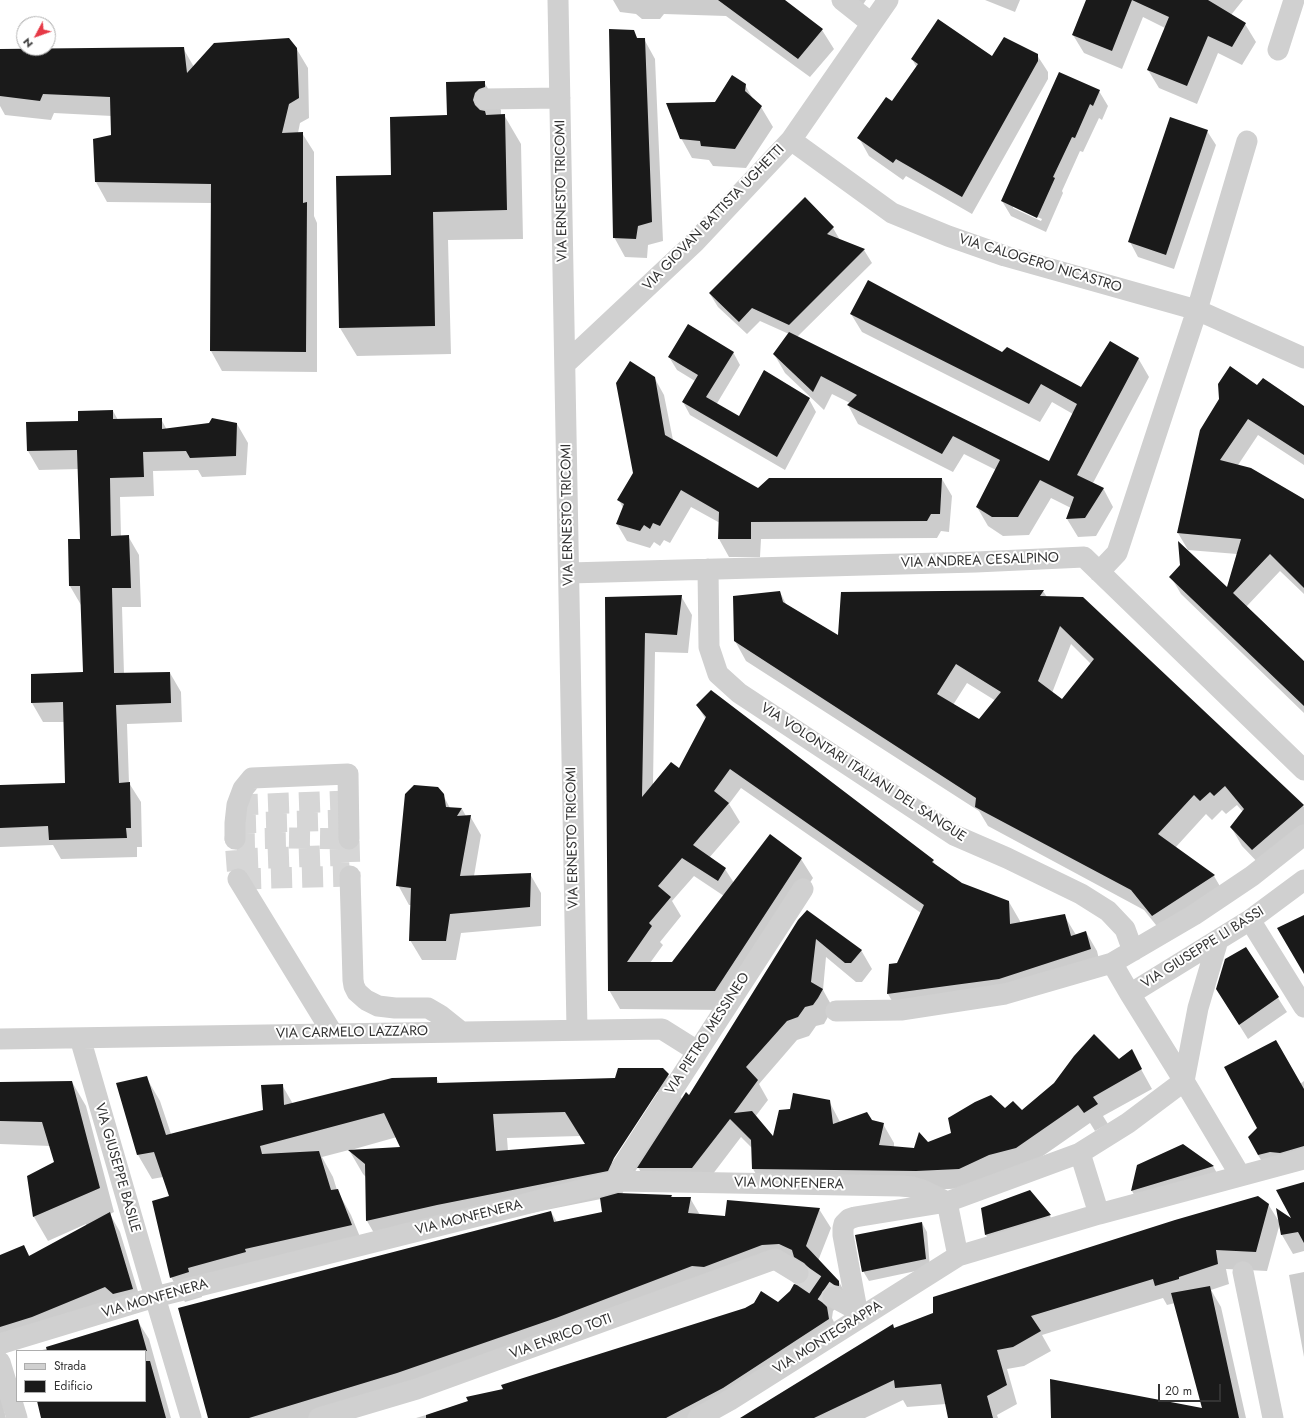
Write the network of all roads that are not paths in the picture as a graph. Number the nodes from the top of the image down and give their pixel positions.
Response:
1 (558, 0) edge
2 (842, 0) edge
3 (888, 0) edge
4 (1294, 0) edge
5 (872, 23) junction
6 (1278, 50) dead end
7 (560, 98) junction
8 (485, 99) dead end
9 (791, 140) junction
10 (1247, 141) dead end
11 (1197, 310) junction
12 (1304, 358) edge
13 (566, 364) junction
14 (708, 569) junction
15 (1099, 572) junction
16 (569, 573) junction
17 (1304, 770) edge
18 (1304, 835) edge
19 (349, 838) dead end
20 (235, 839) dead end
21 (350, 876) dead end
22 (238, 878) dead end
23 (1304, 880) edge
24 (803, 889) dead end
25 (1250, 920) junction
26 (1218, 940) junction
27 (1133, 951) junction
28 (1112, 963) junction
29 (1130, 994) junction
30 (1304, 1007) edge
31 (836, 1011) dead end
32 (577, 1029) junction
33 (460, 1031) junction
34 (333, 1034) junction
35 (80, 1038) junction
36 (0, 1039) edge
37 (697, 1051) junction
38 (1184, 1082) junction
39 (1080, 1153) junction
40 (1304, 1159) edge
41 (1240, 1175) junction
42 (617, 1181) junction
43 (947, 1202) junction
44 (1099, 1214) junction
45 (958, 1256) junction
46 (1243, 1272) dead end
47 (798, 1273) tunnel mouth
48 (155, 1297) junction
49 (833, 1297) tunnel mouth
50 (860, 1313) junction
51 (0, 1344) edge
52 (0, 1362) edge
53 (17, 1418) edge
54 (191, 1418) edge
55 (319, 1418) edge
56 (698, 1418) edge
57 (1273, 1418) edge

1 - 7 street, VIA ERNESTO TRICOMI
2 - 5 street
3 - 5 street, VIA GIOVAN BATTISTA UGHETTI
4 - 6 street
5 - 9 street, VIA GIOVAN BATTISTA UGHETTI
7 - 8 street
7 - 13 street, VIA ERNESTO TRICOMI
9 - 11 street, VIA CALOGERO NICASTRO
9 - 13 street, VIA GIOVAN BATTISTA UGHETTI
10 - 11 street
11 - 12 street, VIA CALOGERO NICASTRO
11 - 15 street
13 - 16 street, VIA ERNESTO TRICOMI
14 - 15 street, VIA ANDREA CESALPINO
14 - 16 street, VIA ANDREA CESALPINO
14 - 27 street, VIA VOLONTARI ITALIANI DEL SANGUE
15 - 17 street, VIA ANDREA CESALPINO
16 - 32 street, VIA ERNESTO TRICOMI
18 - 27 street
19 - 20 street
21 - 33 street
22 - 34 street
23 - 25 street, VIA GIUSEPPE LI BASSI
24 - 37 street, VIA PIETRO MESSINEO
25 - 26 street, VIA GIUSEPPE LI BASSI
25 - 30 street
26 - 29 street, VIA GIUSEPPE LI BASSI
26 - 38 street
27 - 28 street
28 - 29 street, VIA GIUSEPPE LI BASSI
28 - 31 street
29 - 38 street
32 - 33 street, VIA CARMELO LAZZARO
32 - 37 street, VIA CARMELO LAZZARO
33 - 34 street, VIA CARMELO LAZZARO
34 - 35 street, VIA CARMELO LAZZARO
35 - 36 street, VIA CARMELO LAZZARO
35 - 48 street, VIA GIUSEPPE BASILE
37 - 42 street, VIA PIETRO MESSINEO
38 - 39 street
38 - 41 street
39 - 43 street
39 - 44 street
40 - 41 street, VIA MONTEGRAPPA
41 - 44 street, VIA MONTEGRAPPA
42 - 43 street, VIA MONFENERA
42 - 48 street, VIA MONFENERA
43 - 45 street
43 - 50 street
44 - 45 street, VIA MONTEGRAPPA
45 - 50 street, VIA MONTEGRAPPA
46 - 57 street
47 - 55 street, VIA ENRICO TOTI
48 - 51 street, VIA MONFENERA
48 - 54 street, VIA GIUSEPPE BASILE
49 - 50 street
50 - 56 street, VIA MONTEGRAPPA
52 - 53 street

